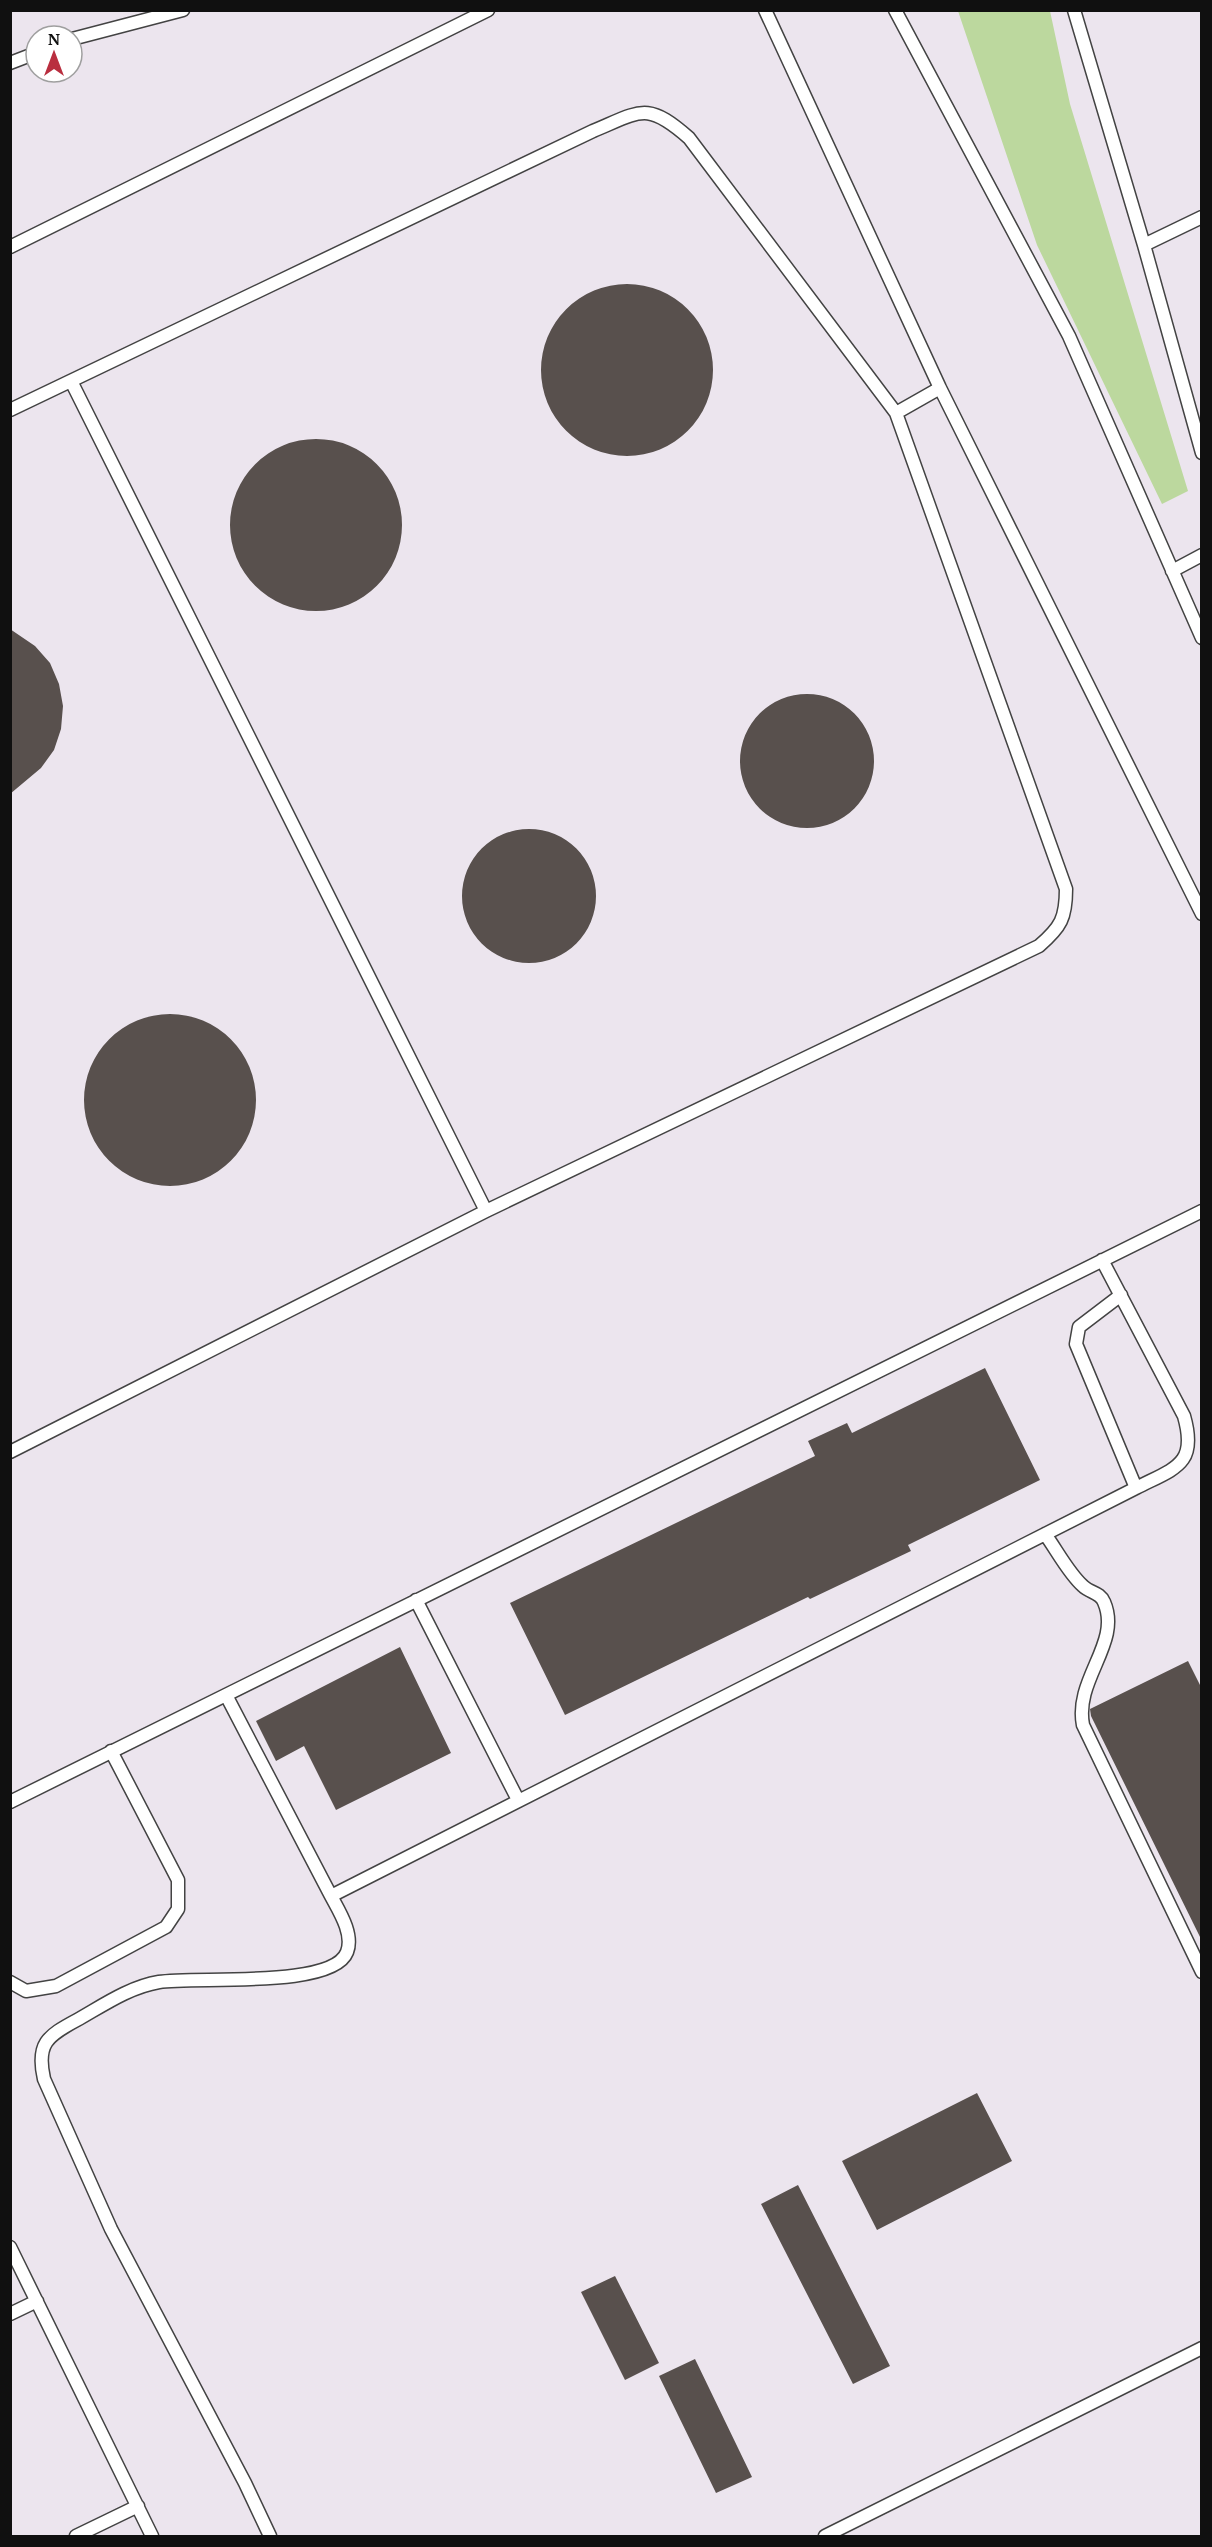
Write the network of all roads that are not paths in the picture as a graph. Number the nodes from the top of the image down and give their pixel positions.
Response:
1 (183, 10) edge
2 (488, 10) edge
3 (765, 10) edge
4 (895, 10) edge
5 (1074, 10) edge
6 (84, 36) edge
7 (1202, 217) edge
8 (1144, 245) junction
9 (10, 247) edge
10 (71, 381) junction
11 (940, 388) junction
12 (10, 410) edge
13 (896, 413) junction
14 (1202, 453) edge
15 (1202, 555) edge
16 (1172, 571) junction
17 (1202, 638) edge
18 (1202, 914) edge
19 (486, 1211) junction
20 (1202, 1211) edge
21 (1102, 1260) junction
22 (1121, 1295) junction
23 (10, 1452) edge
24 (1136, 1488) junction
25 (1045, 1534) junction
26 (416, 1600) junction
27 (226, 1695) junction
28 (111, 1752) junction
29 (518, 1800) junction
30 (10, 1802) edge
31 (331, 1896) junction
32 (1202, 1972) edge
33 (10, 1982) edge
34 (10, 2247) edge
35 (37, 2301) junction
36 (10, 2314) edge
37 (1202, 2348) edge
38 (138, 2506) junction
39 (76, 2536) edge
40 (152, 2536) edge
41 (270, 2536) edge
42 (825, 2536) edge

1 - 6 lane
2 - 9 lane
3 - 11 lane
4 - 16 lane
5 - 8 lane
7 - 8 lane
8 - 14 lane
10 - 12 lane
10 - 13 lane
10 - 19 lane
11 - 13 lane
11 - 18 lane
13 - 19 lane
15 - 16 lane
16 - 17 lane
19 - 23 lane
20 - 21 lane
21 - 22 lane
21 - 26 lane
22 - 24 lane
22 - 24 lane
24 - 25 lane
25 - 29 lane
25 - 32 lane
26 - 27 lane
26 - 29 lane
27 - 28 lane
27 - 31 lane
28 - 30 lane
28 - 33 lane
29 - 31 lane
31 - 41 lane
34 - 35 lane
35 - 36 lane
35 - 38 lane
37 - 42 lane
38 - 39 lane
38 - 40 lane

